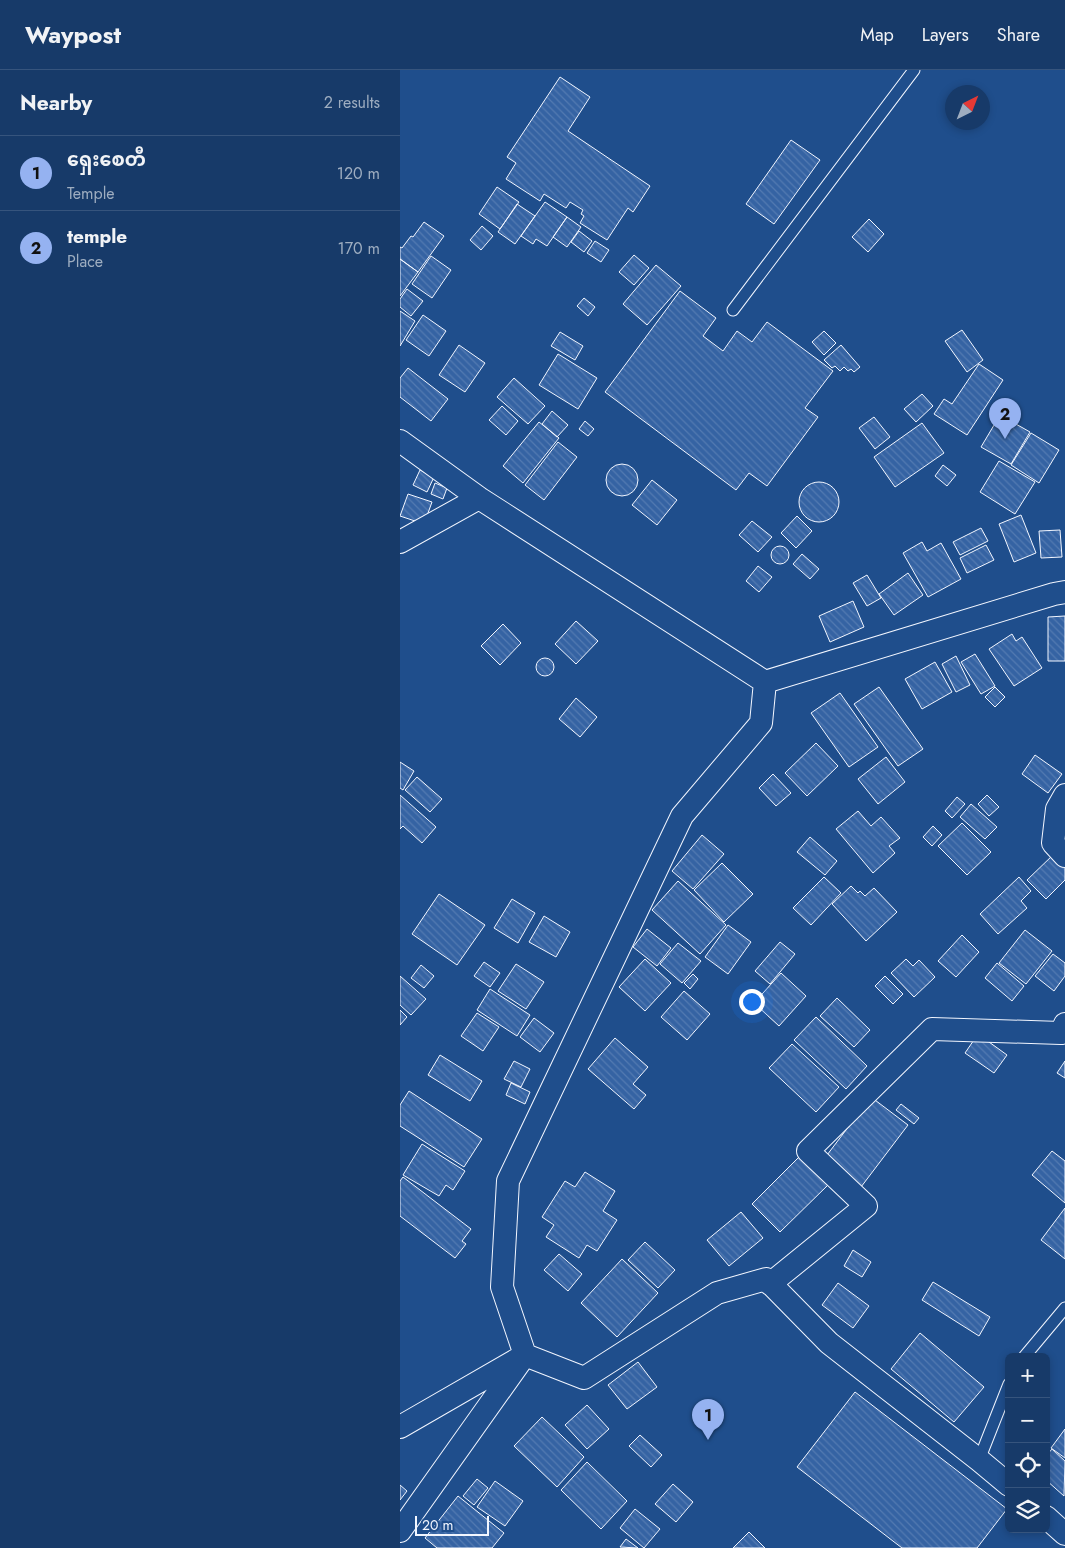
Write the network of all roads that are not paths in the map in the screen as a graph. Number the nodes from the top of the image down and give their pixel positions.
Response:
1 (914, 70) edge
2 (733, 310) dead end
3 (400, 441) edge
4 (479, 498) junction
5 (400, 542) edge
6 (1065, 592) edge
7 (765, 682) junction
8 (1065, 795) edge
9 (1065, 856) edge
10 (1065, 1024) edge
11 (770, 1284) junction
12 (1065, 1308) edge
13 (1027, 1353) edge
14 (525, 1355) junction
15 (1005, 1394) edge
16 (400, 1427) edge
17 (979, 1460) junction
18 (1005, 1482) edge
19 (1050, 1521) edge
20 (400, 1532) edge
21 (1065, 1534) edge

1 - 2 lane
3 - 4 street
4 - 5 street
4 - 7 street
6 - 7 street
7 - 14 street
8 - 9 street
10 - 11 street
11 - 14 street
11 - 17 street
12 - 13 lane
14 - 16 street
14 - 20 street
15 - 17 lane
17 - 18 street
19 - 21 street

